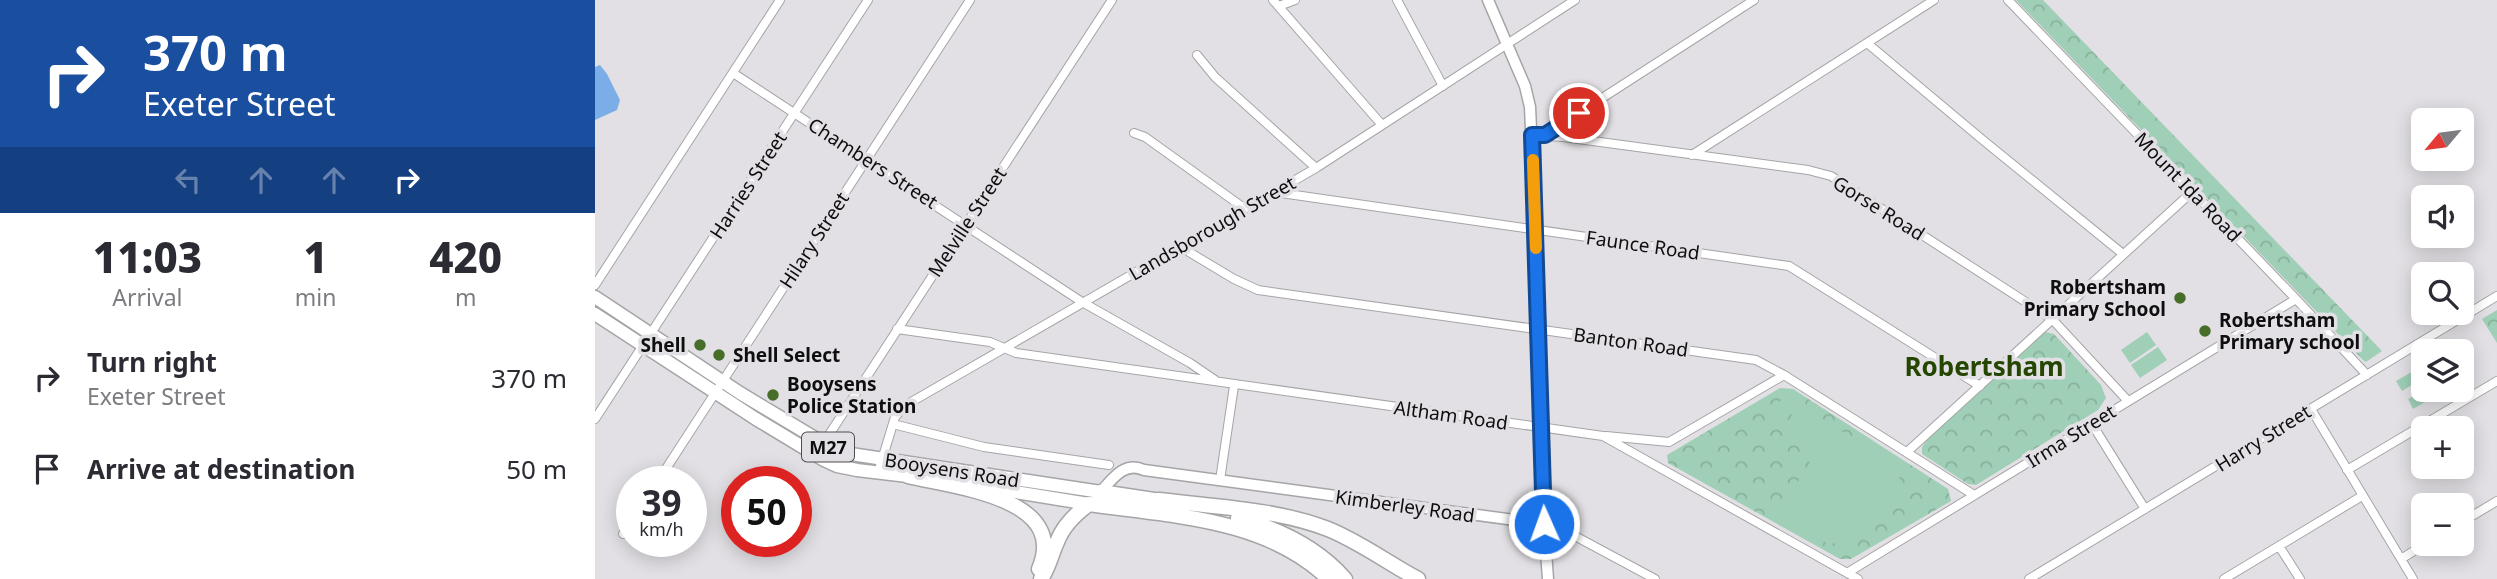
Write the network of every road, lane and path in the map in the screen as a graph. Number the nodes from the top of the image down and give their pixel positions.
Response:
1 (780, 0) edge
2 (868, 0) edge
3 (971, 0) edge
4 (1295, 0) edge
5 (1397, 0) edge
6 (1488, 0) edge
7 (1575, 0) edge
8 (1754, 0) edge
9 (1934, 0) edge
10 (2008, 0) edge
11 (1110, 1) edge
12 (1276, 3) edge
13 (1867, 43) junction
14 (1507, 45) junction
15 (1197, 55) dead end
16 (733, 73) junction
17 (1443, 86) junction
18 (796, 112) junction
19 (1382, 125) junction
20 (1134, 133) dead end
21 (1532, 135) junction
22 (1545, 135) junction
23 (1692, 155) junction
24 (866, 160) junction
25 (1316, 168) junction
26 (2193, 191) junction
27 (1274, 192) junction
28 (1244, 208) junction
29 (966, 224) junction
30 (1535, 230) junction
31 (1179, 246) junction
32 (2123, 254) junction
33 (595, 285) edge
34 (2497, 296) edge
35 (595, 297) edge
36 (2296, 299) junction
37 (1082, 302) junction
38 (595, 314) edge
39 (2052, 319) junction
40 (897, 330) junction
41 (1540, 330) junction
42 (646, 339) junction
43 (1004, 349) junction
44 (1784, 375) junction
45 (2367, 375) junction
46 (2497, 381) edge
47 (1218, 382) junction
48 (1234, 386) junction
49 (1980, 386) junction
50 (719, 387) junction
51 (2128, 401) junction
52 (2311, 409) junction
53 (595, 419) edge
54 (893, 424) junction
55 (2092, 424) junction
56 (1542, 426) junction
57 (1603, 436) junction
58 (823, 444) junction
59 (1907, 452) junction
60 (882, 459) junction
61 (1109, 465) dead end
62 (668, 466) edge
63 (2347, 470) junction
64 (878, 473) junction
65 (908, 476) junction
66 (1220, 480) junction
67 (1104, 492) junction
68 (1974, 495) junction
69 (2362, 496) junction
70 (1159, 500) junction
71 (2497, 501) edge
72 (1089, 504) junction
73 (2145, 509) junction
74 (2474, 515) edge
75 (1544, 524) junction
76 (2279, 546) junction
77 (2411, 553) edge
78 (2401, 559) junction
79 (1847, 573) junction
80 (1032, 579) edge
81 (1041, 579) edge
82 (1329, 579) edge
83 (1345, 579) edge
84 (1418, 579) edge
85 (1548, 579) edge
86 (1655, 579) edge
87 (1858, 579) edge
88 (2029, 579) edge
89 (2224, 579) edge
90 (2300, 579) edge
91 (2413, 579) edge

1 - 16 street
2 - 18 street, Harries Street
3 - 24 street, Hilary Street
4 - 12 street
5 - 17 street
6 - 14 main road
7 - 14 street, Landsborough Street
8 - 22 street
9 - 13 street
10 - 26 street, Mount Ida Road
11 - 29 street, Melville Street
12 - 19 street
13 - 23 street
13 - 32 street
14 - 17 street, Landsborough Street
14 - 21 main road
15 - 25 street
16 - 18 street, Chambers Street
16 - 33 street
17 - 19 street, Landsborough Street
18 - 24 street, Chambers Street
18 - 42 street, Harries Street
19 - 25 street, Landsborough Street
20 - 28 street
21 - 22 street, Gorse Road
21 - 30 main road
22 - 23 street, Gorse Road
23 - 39 street, Gorse Road
24 - 29 street, Chambers Street
24 - 50 street, Hilary Street
25 - 27 street, Landsborough Street
26 - 32 street
26 - 36 street, Mount Ida Road
27 - 28 street, Landsborough Street
27 - 30 street, Faunce Road
28 - 31 street, Landsborough Street
29 - 37 street, Chambers Street
29 - 40 street, Melville Street
30 - 41 main road
30 - 49 street, Faunce Road
31 - 37 street, Landsborough Street
31 - 41 street, Banton Road
32 - 39 street
34 - 45 street, Harry Street
35 - 42 main road, Booysens Road / M27
36 - 45 street, Mount Ida Road
36 - 51 street, Irma Street
37 - 43 street, Landsborough Street
37 - 47 street, Altham Road
38 - 42 main road, Booysens Road / M27
39 - 49 street
39 - 51 street, Gorse Road
40 - 43 street, Altham Road
40 - 58 street, Melville Street
41 - 44 street, Banton Road
41 - 56 main road
42 - 50 main road, Booysens Road / M27
42 - 53 street, Harries Street
43 - 47 street, Altham Road
43 - 54 street, Landsborough Street
44 - 57 street
44 - 59 street, Banton Road
45 - 52 street, Harry Street
46 - 63 street
47 - 48 street, Altham Road
48 - 56 street, Altham Road
48 - 66 street
49 - 59 street
50 - 58 main road, Booysens Road / M27
50 - 62 street, Hilary Street
50 - 64 main road, Booysens Road / M27
51 - 55 street, Irma Street
52 - 63 street
52 - 73 street, Harry Street
54 - 60 street, Landsborough Street
54 - 61 street
55 - 68 street, Irma Street
55 - 73 street
56 - 57 street, Altham Road
56 - 75 main road
57 - 79 street, Altham Road
58 - 60 main road, Booysens Road / M27
59 - 68 street, Banton Road
60 - 64 street, Landsborough Street
60 - 67 main road, Booysens Road / M27
63 - 69 street
64 - 65 main road, Booysens Road / M27
65 - 72 main road, Booysens Road / M27
65 - 80 highway
66 - 67 main road, Kimberley Road
66 - 75 main road, Kimberley Road
67 - 70 highway
67 - 72 main road, Kimberley Road
68 - 79 street, Irma Street
69 - 76 street
69 - 78 street
70 - 83 highway
70 - 84 highway
71 - 74 street
72 - 81 highway
72 - 82 highway
73 - 88 street, Harry Street
75 - 85 main road
75 - 86 street, Kimberley Road
76 - 89 street
76 - 90 street
77 - 78 street
78 - 91 street
79 - 87 street, Altham Road

